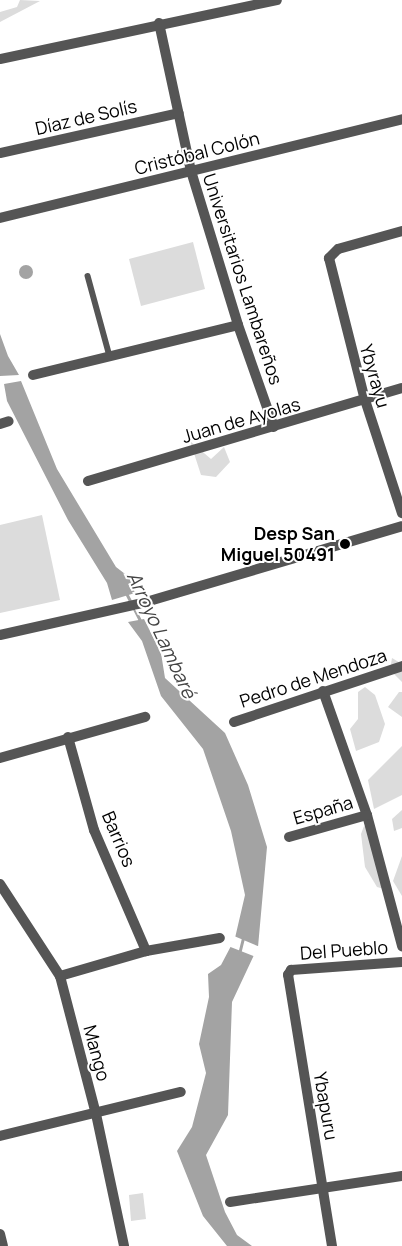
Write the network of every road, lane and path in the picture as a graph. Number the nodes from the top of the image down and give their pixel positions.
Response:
1 (277, 0) edge
2 (159, 23) junction
3 (0, 59) edge
4 (179, 113) junction
5 (402, 120) edge
6 (0, 153) edge
7 (191, 171) junction
8 (0, 218) edge
9 (402, 231) edge
10 (88, 276) dead end
11 (238, 325) junction
12 (109, 353) junction
13 (33, 375) dead end
14 (402, 388) edge
15 (365, 400) junction
16 (274, 427) junction
17 (88, 481) dead end
18 (402, 514) edge
19 (402, 526) edge
20 (0, 635) edge
21 (402, 666) edge
22 (323, 691) junction
23 (145, 717) dead end
24 (234, 722) dead end
25 (68, 737) junction
26 (0, 758) edge
27 (367, 814) junction
28 (289, 837) dead end
29 (0, 884) edge
30 (220, 938) dead end
31 (402, 946) edge
32 (146, 951) junction
33 (402, 962) edge
34 (289, 972) joint
35 (60, 976) junction
36 (181, 1092) dead end
37 (96, 1114) junction
38 (0, 1136) edge
39 (402, 1176) edge
40 (324, 1187) junction
41 (230, 1202) dead end
42 (0, 1234) edge
43 (2, 1246) edge
44 (124, 1246) edge
45 (332, 1246) edge

1 - 2 street
2 - 3 street
2 - 4 street, Universitarios Lambareños
4 - 6 street, Díaz de Solís
4 - 7 street, Universitarios Lambareños
5 - 7 street, Cristóbal Colón
7 - 8 street, Cristóbal Colón
7 - 11 street, Universitarios Lambareños
9 - 15 street, Ybyrayu
10 - 12 lane
11 - 12 street
11 - 16 street, Universitarios Lambareños
12 - 13 street
14 - 15 street, Juan de Ayolas
15 - 16 street, Juan de Ayolas
15 - 18 street, Ybyrayu
16 - 17 street, Juan de Ayolas
19 - 20 street
21 - 22 street, Pedro de Mendoza
22 - 24 street, Pedro de Mendoza
22 - 27 street
23 - 25 street
25 - 26 street
25 - 32 street, Barrios
27 - 28 street, España
27 - 31 street
29 - 35 street, Mango
30 - 32 street
32 - 35 street
33 - 34 street, Del Pueblo
34 - 40 street, Ybapuru
35 - 37 street, Mango
36 - 37 street
37 - 38 street
37 - 44 street, Mango
39 - 40 street
40 - 41 street
40 - 45 street, Ybapuru
42 - 43 street

